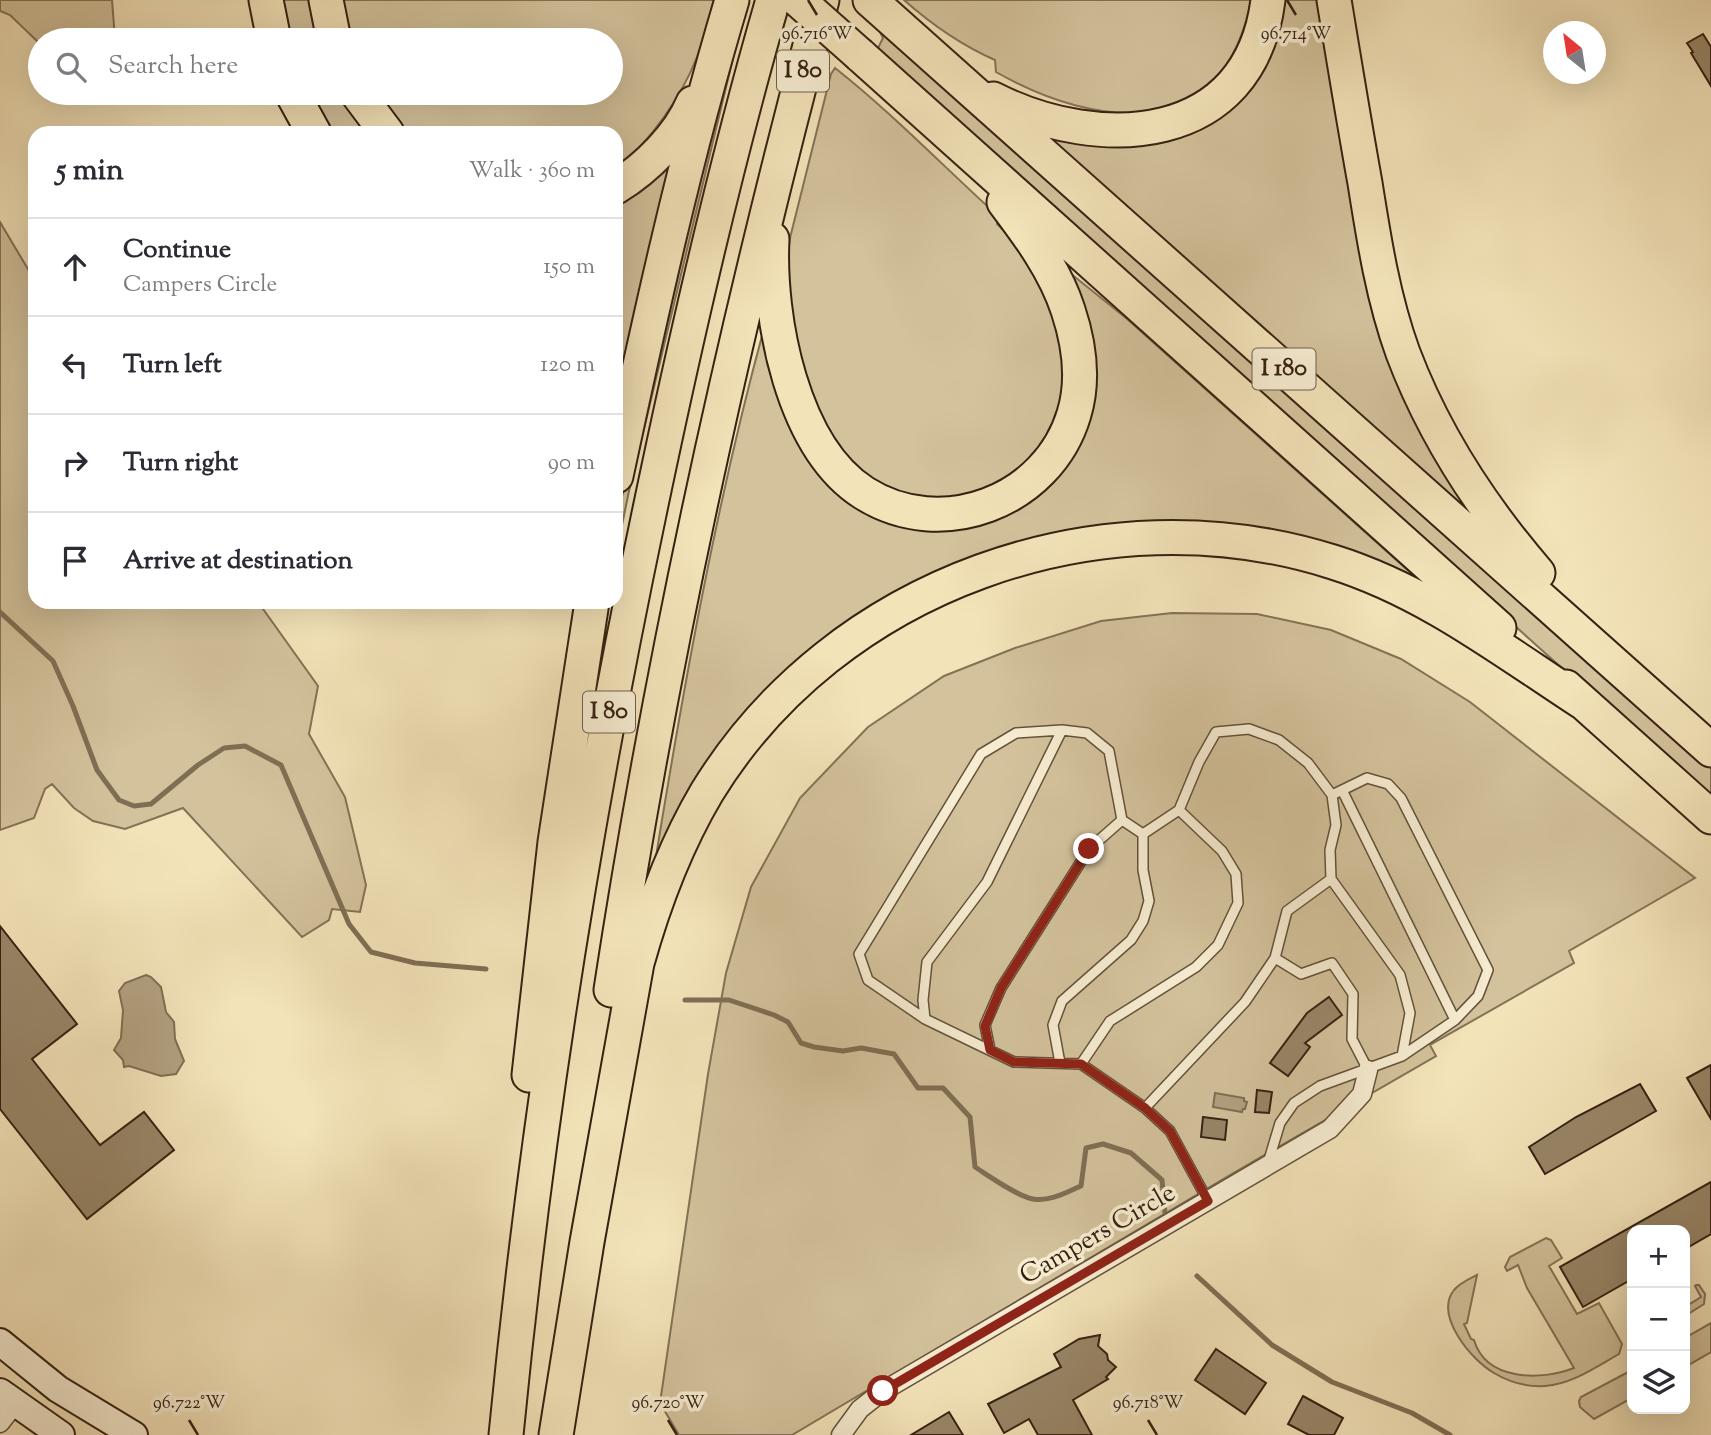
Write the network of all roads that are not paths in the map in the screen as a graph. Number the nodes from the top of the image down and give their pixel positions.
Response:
1 (266, 0) edge
2 (326, 0) edge
3 (732, 0) edge
4 (773, 0) edge
5 (798, 0) edge
6 (822, 0) edge
7 (1268, 0) edge
8 (1334, 0) edge
9 (877, 7) edge
10 (272, 28) edge
11 (332, 28) edge
12 (717, 49) junction
13 (954, 75) junction
14 (299, 105) edge
15 (366, 105) edge
16 (931, 118) junction
17 (310, 126) edge
18 (382, 126) edge
19 (784, 141) junction
20 (623, 182) edge
21 (623, 443) edge
22 (584, 609) edge
23 (591, 609) edge
24 (1615, 663) junction
25 (580, 669) junction
26 (1582, 702) junction
27 (1062, 730) junction
28 (1711, 750) edge
29 (1342, 790) junction
30 (1332, 795) junction
31 (1179, 810) junction
32 (1711, 817) edge
33 (1122, 820) junction
34 (1143, 834) junction
35 (1331, 879) junction
36 (1275, 958) junction
37 (925, 1019) junction
38 (1455, 1020) junction
39 (990, 1050) junction
40 (1402, 1056) junction
41 (1060, 1063) junction
42 (1081, 1064) junction
43 (1368, 1070) junction
44 (1145, 1108) junction
45 (1267, 1166) junction
46 (1208, 1201) junction
47 (0, 1342) edge
48 (5, 1407) edge
49 (506, 1430) edge
50 (61, 1435) edge
51 (134, 1435) edge
52 (555, 1435) edge
53 (841, 1435) edge

1 - 10 highway
2 - 11 highway
3 - 12 highway
4 - 49 highway, I 80
5 - 16 highway, I 180, bridge
6 - 19 highway, I 80
7 - 13 highway
8 - 24 highway
9 - 13 highway, I 180
12 - 20 highway
12 - 21 highway
13 - 24 highway, I 180
14 - 17 highway
15 - 18 highway
16 - 19 highway
16 - 26 highway, I 180
19 - 52 highway, I 80
22 - 25 highway
23 - 25 highway
24 - 28 highway, I 180
25 - 49 highway
26 - 32 highway, I 180
26 - 52 highway
27 - 33 lane
27 - 37 lane
27 - 37 lane
29 - 30 lane
29 - 38 lane
29 - 38 lane
30 - 31 lane
30 - 35 lane
31 - 34 lane
31 - 42 lane
33 - 34 lane
33 - 39 lane
34 - 41 lane
35 - 36 lane
35 - 40 lane
36 - 43 lane
36 - 44 lane
37 - 39 lane
38 - 40 lane
39 - 41 lane
40 - 43 lane
41 - 42 lane
42 - 44 lane
43 - 45 street, Campers Circle
43 - 45 lane
44 - 46 lane
45 - 46 street, Campers Circle
46 - 53 street, Campers Circle
47 - 51 main road
48 - 50 main road

